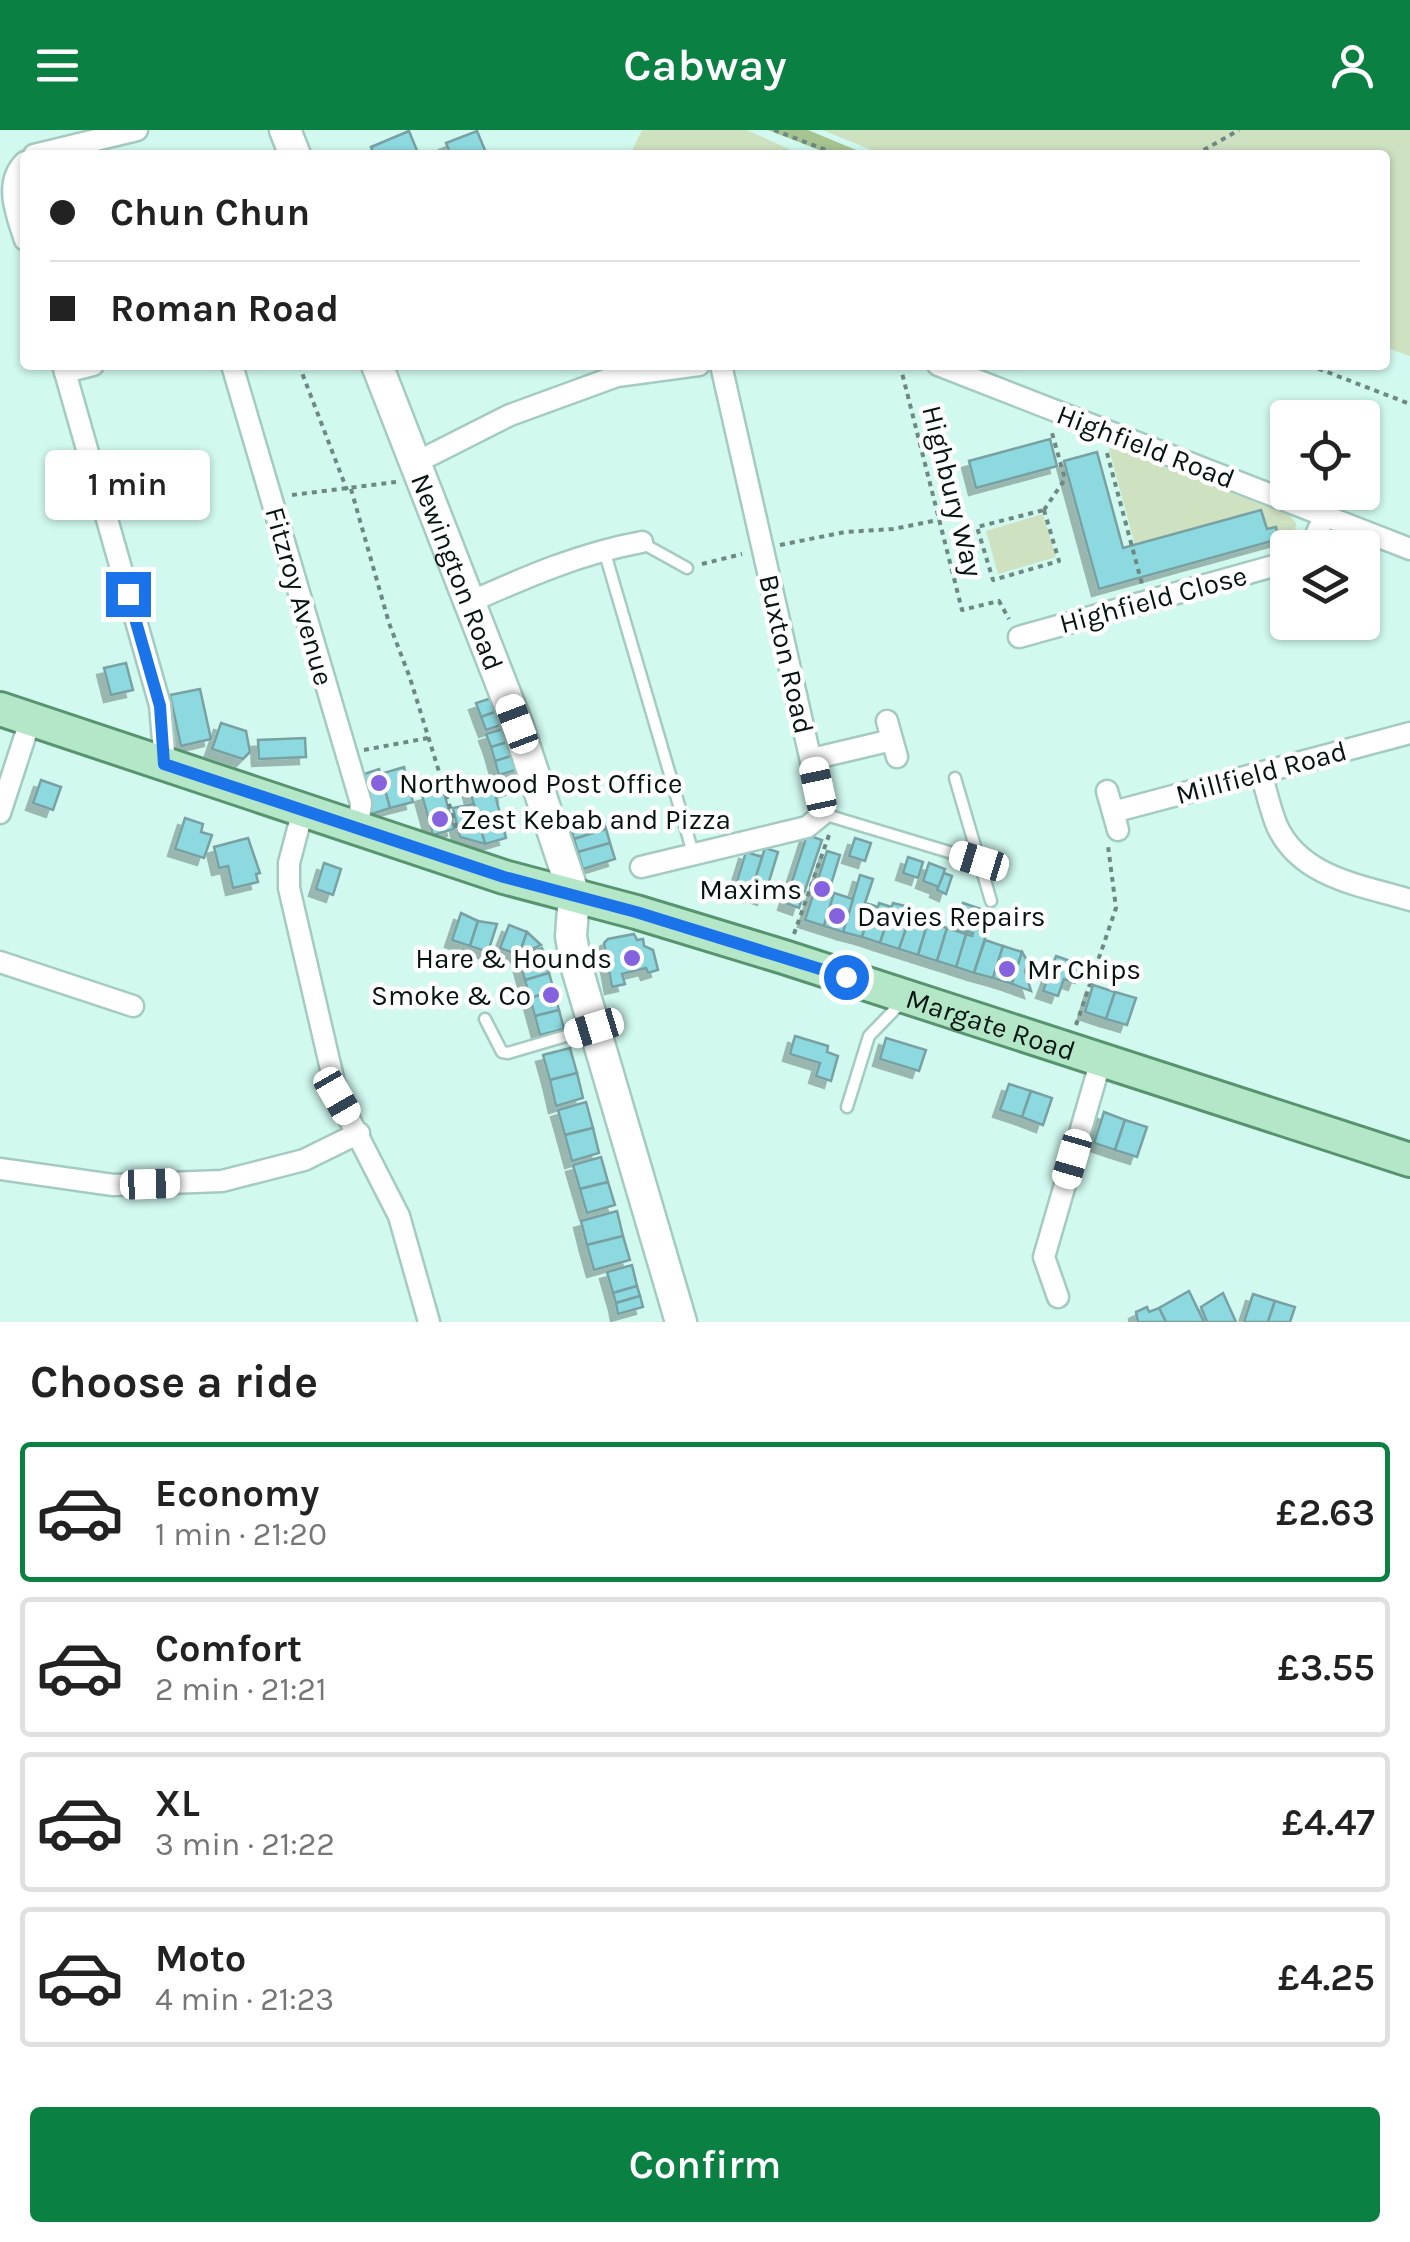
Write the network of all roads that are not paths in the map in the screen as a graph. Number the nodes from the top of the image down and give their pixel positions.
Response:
1 (137, 130) edge
2 (55, 150) edge
3 (20, 170) edge
4 (20, 224) edge
5 (64, 370) edge
6 (233, 370) edge
7 (379, 370) edge
8 (647, 370) edge
9 (722, 370) edge
10 (950, 370) edge
11 (418, 470) junction
12 (1325, 515) junction
13 (1318, 530) edge
14 (642, 542) joint
15 (604, 549) junction
16 (1410, 549) edge
17 (1270, 567) edge
18 (686, 568) road end
19 (470, 602) junction
20 (1019, 636) road end
21 (16, 714) edge
22 (1410, 733) edge
23 (892, 739) dead end
24 (812, 760) junction
25 (164, 764) junction
26 (1261, 772) junction
27 (954, 778) dead end
28 (303, 810) junction
29 (1113, 811) road end
30 (0, 813) edge
31 (829, 816) junction
32 (358, 828) junction
33 (693, 854) junction
34 (979, 861) junction
35 (641, 867) dead end
36 (574, 895) junction
37 (1410, 900) edge
38 (990, 901) dead end
39 (0, 962) edge
40 (908, 996) junction
41 (133, 1006) dead end
42 (485, 1019) dead end
43 (594, 1028) junction
44 (1100, 1060) junction
45 (847, 1107) dead end
46 (358, 1133) junction
47 (1410, 1160) edge
48 (0, 1169) edge
49 (1058, 1297) dead end
50 (429, 1322) edge
51 (680, 1322) edge

1 - 2 street
3 - 4 street
5 - 25 street
6 - 32 street, Fitzroy Avenue
7 - 11 main road, Newington Road
8 - 11 street
9 - 24 street, Buxton Road
10 - 12 street, Highfield Road
11 - 19 main road, Newington Road
12 - 13 street
12 - 16 street, Highfield Road
14 - 15 street
14 - 18 lane
15 - 19 street
15 - 33 lane
17 - 20 street, Highfield Close
19 - 36 main road, Newington Road
21 - 25 main road, Margate Road
21 - 30 street
22 - 26 street, Millfield Road
23 - 24 street
24 - 31 street, Buxton Road
25 - 28 main road, Margate Road
26 - 29 street, Millfield Road
26 - 37 street
27 - 34 lane
28 - 32 main road, Margate Road
28 - 46 street
31 - 33 street
31 - 34 lane
32 - 36 main road, Margate Road
33 - 35 street
34 - 38 lane
36 - 40 main road, Margate Road
36 - 43 main road
39 - 41 street
40 - 44 main road, Margate Road
40 - 45 lane
42 - 43 lane
43 - 51 main road
44 - 47 main road, Margate Road
44 - 49 street
46 - 48 street
46 - 50 street

